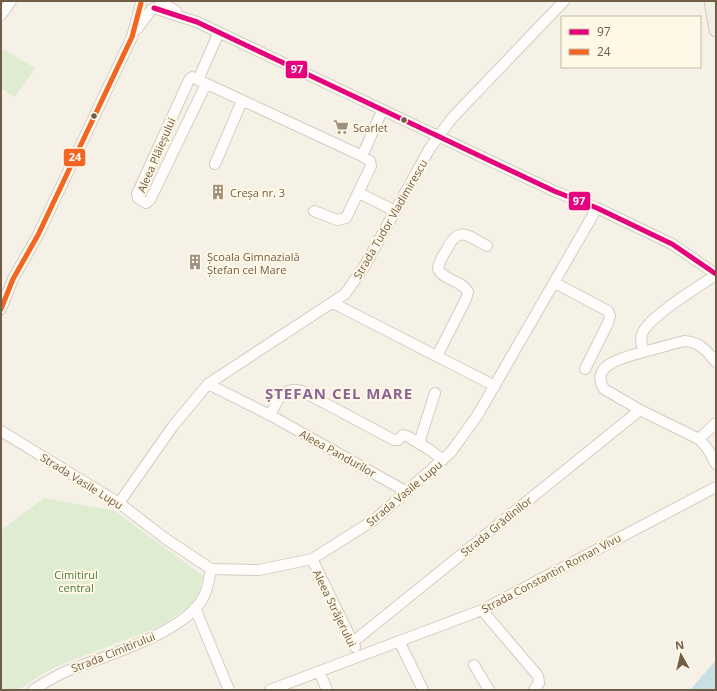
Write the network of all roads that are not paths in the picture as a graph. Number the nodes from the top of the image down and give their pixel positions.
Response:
1 (11, 1) edge
2 (564, 1) edge
3 (712, 1) edge
4 (141, 2) edge
5 (156, 5) edge
6 (1, 15) edge
7 (716, 30) edge
8 (219, 32) junction
9 (134, 34) junction
10 (202, 82) junction
11 (242, 101) junction
12 (382, 111) junction
13 (438, 135) junction
14 (362, 156) junction
15 (215, 164) dead end
16 (358, 194) junction
17 (597, 208) junction
18 (314, 211) dead end
19 (395, 212) junction
20 (487, 246) dead end
21 (716, 274) edge
22 (13, 279) junction
23 (555, 283) junction
24 (1, 291) edge
25 (333, 303) junction
26 (1, 309) edge
27 (644, 352) junction
28 (437, 356) junction
29 (716, 362) edge
30 (586, 369) dead end
31 (208, 384) junction
32 (495, 386) junction
33 (434, 393) dead end
34 (640, 410) junction
35 (270, 415) junction
36 (716, 423) edge
37 (1, 431) edge
38 (699, 439) junction
39 (419, 443) junction
40 (443, 460) junction
41 (716, 464) edge
42 (716, 487) edge
43 (407, 492) junction
44 (119, 503) junction
45 (312, 559) junction
46 (211, 569) junction
47 (195, 608) junction
48 (482, 610) junction
49 (399, 641) junction
50 (353, 642) junction
51 (359, 656) junction
52 (474, 665) dead end
53 (319, 671) junction
54 (33, 690) edge
55 (229, 690) edge
56 (270, 690) edge
57 (327, 690) edge
58 (423, 690) edge
59 (489, 690) edge
60 (534, 690) edge

1 - 6 street
2 - 13 street, Strada Tudor Vladimirescu
3 - 7 main road
4 - 5 street
4 - 9 street
5 - 8 street
5 - 9 street
8 - 10 street, Aleea Plăieșului
8 - 12 street
9 - 22 street
10 - 10 street, Aleea Plăieșului
10 - 11 street
11 - 14 street
11 - 15 street
12 - 13 street
12 - 14 street
13 - 17 street
13 - 19 street, Strada Tudor Vladimirescu
14 - 16 street
16 - 18 street
16 - 19 street
17 - 21 street
17 - 23 street, Strada Vasile Lupu
19 - 25 street, Strada Tudor Vladimirescu
20 - 28 street
21 - 27 street
22 - 24 street
22 - 26 street
23 - 30 street
23 - 32 street, Strada Vasile Lupu
25 - 28 street
25 - 31 street, Strada Tudor Vladimirescu
27 - 29 street
27 - 34 street
28 - 32 street
31 - 35 street, Aleea Pandurilor
31 - 44 street, Strada Tudor Vladimirescu
32 - 40 street, Strada Vasile Lupu
33 - 39 street
34 - 38 street
34 - 50 street, Strada Grădinilor
35 - 39 street
35 - 43 street, Aleea Pandurilor
36 - 38 street
37 - 44 street, Strada Vasile Lupu
38 - 41 street
39 - 40 street
40 - 43 street, Strada Vasile Lupu
42 - 48 street, Strada Constantin Roman Vivu
43 - 45 street, Strada Vasile Lupu
44 - 46 street, Strada Vasile Lupu
45 - 46 street, Strada Vasile Lupu
45 - 50 street, Aleea Străjerului
46 - 47 street, Strada Cimitirului
47 - 54 street, Strada Cimitirului
47 - 55 street
48 - 49 street, Strada Constantin Roman Vivu
48 - 60 street
49 - 51 street, Strada Constantin Roman Vivu
49 - 58 street
50 - 51 street, Aleea Străjerului
51 - 53 street, Strada Constantin Roman Vivu
52 - 59 street
53 - 56 street, Strada Constantin Roman Vivu
53 - 57 street

